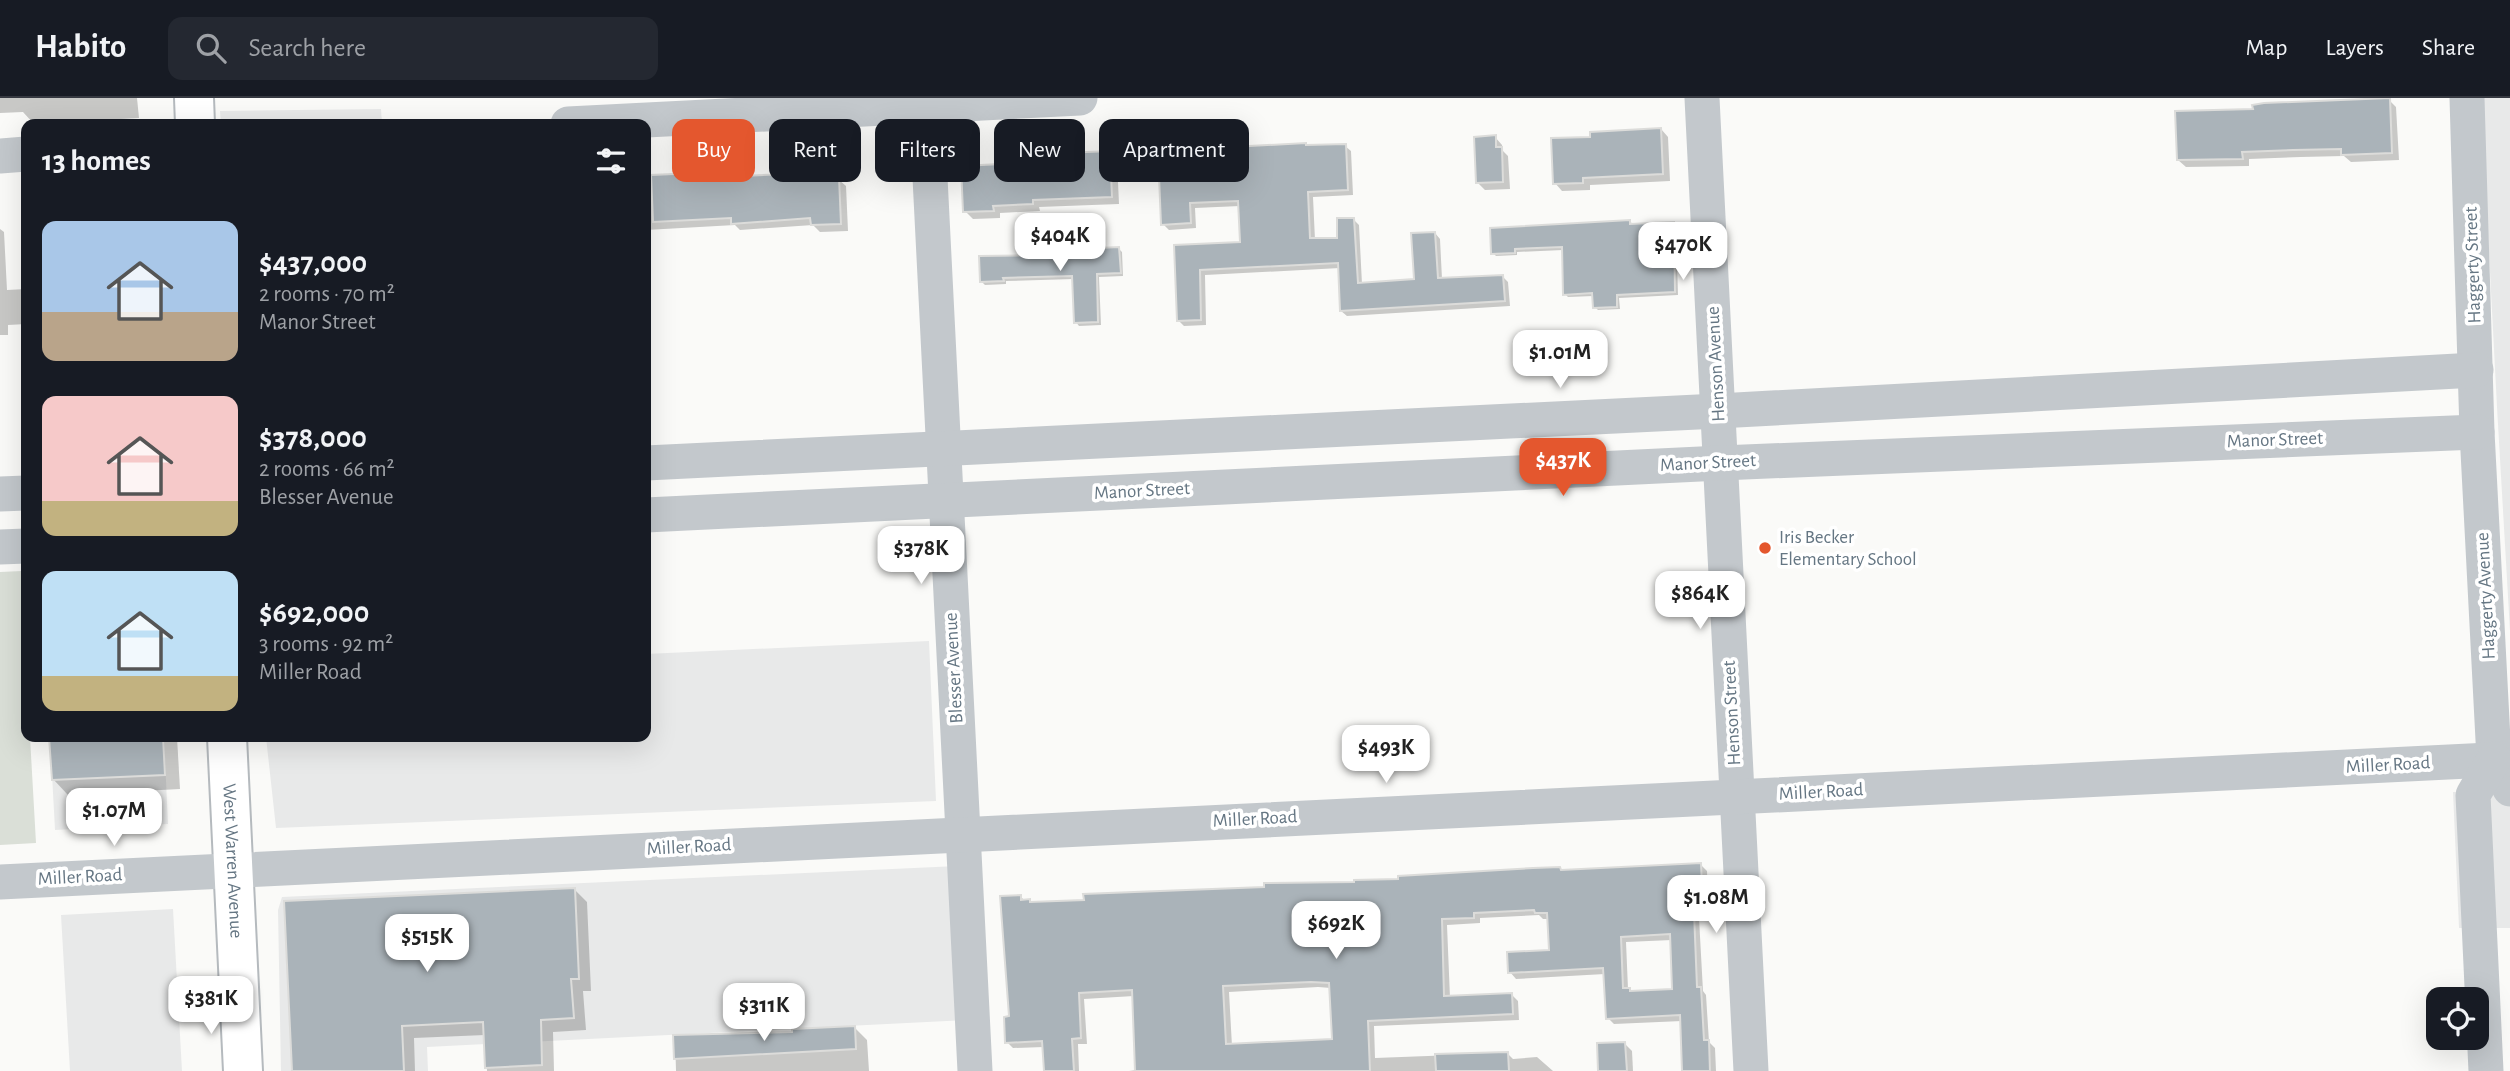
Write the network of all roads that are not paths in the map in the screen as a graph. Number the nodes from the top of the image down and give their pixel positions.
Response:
1 (194, 98) edge
2 (1080, 98) edge
3 (1702, 98) edge
4 (2468, 98) edge
5 (926, 102) edge
6 (195, 119) edge
7 (649, 119) edge
8 (21, 154) edge
9 (0, 156) edge
10 (2476, 370) junction
11 (1718, 411) junction
12 (2477, 432) junction
13 (943, 448) junction
14 (651, 463) edge
15 (1721, 463) junction
16 (21, 493) edge
17 (0, 494) edge
18 (945, 500) junction
19 (651, 515) edge
20 (21, 546) edge
21 (0, 547) edge
22 (227, 742) edge
23 (2505, 769) edge
24 (1737, 796) junction
25 (962, 833) junction
26 (232, 870) junction
27 (0, 881) edge
28 (2494, 919) edge
29 (243, 1071) edge
30 (975, 1071) edge
31 (1751, 1071) edge
32 (2486, 1071) edge

1 - 6 main road
2 - 5 street
3 - 11 street, Henson Avenue
4 - 10 street, Haggerty Street
5 - 7 street
5 - 13 street, Blesser Avenue
8 - 9 street
10 - 11 street
10 - 12 street, Haggerty Street
11 - 13 street
11 - 15 street, Henson Avenue
12 - 15 street, Manor Street
12 - 23 street, Haggerty Avenue
13 - 14 street
13 - 18 street, Blesser Avenue
15 - 18 street, Manor Street
15 - 24 street, Henson Street
16 - 17 street
18 - 19 street, Manor Street
18 - 25 street, Blesser Avenue
20 - 21 street
22 - 26 main road, West Warren Avenue
23 - 24 street, Miller Road
23 - 28 street
24 - 25 street, Miller Road
24 - 31 street
25 - 26 street, Miller Road
25 - 30 street, Blesser Avenue
26 - 27 street, Miller Road
26 - 29 main road, West Warren Avenue
28 - 32 street

